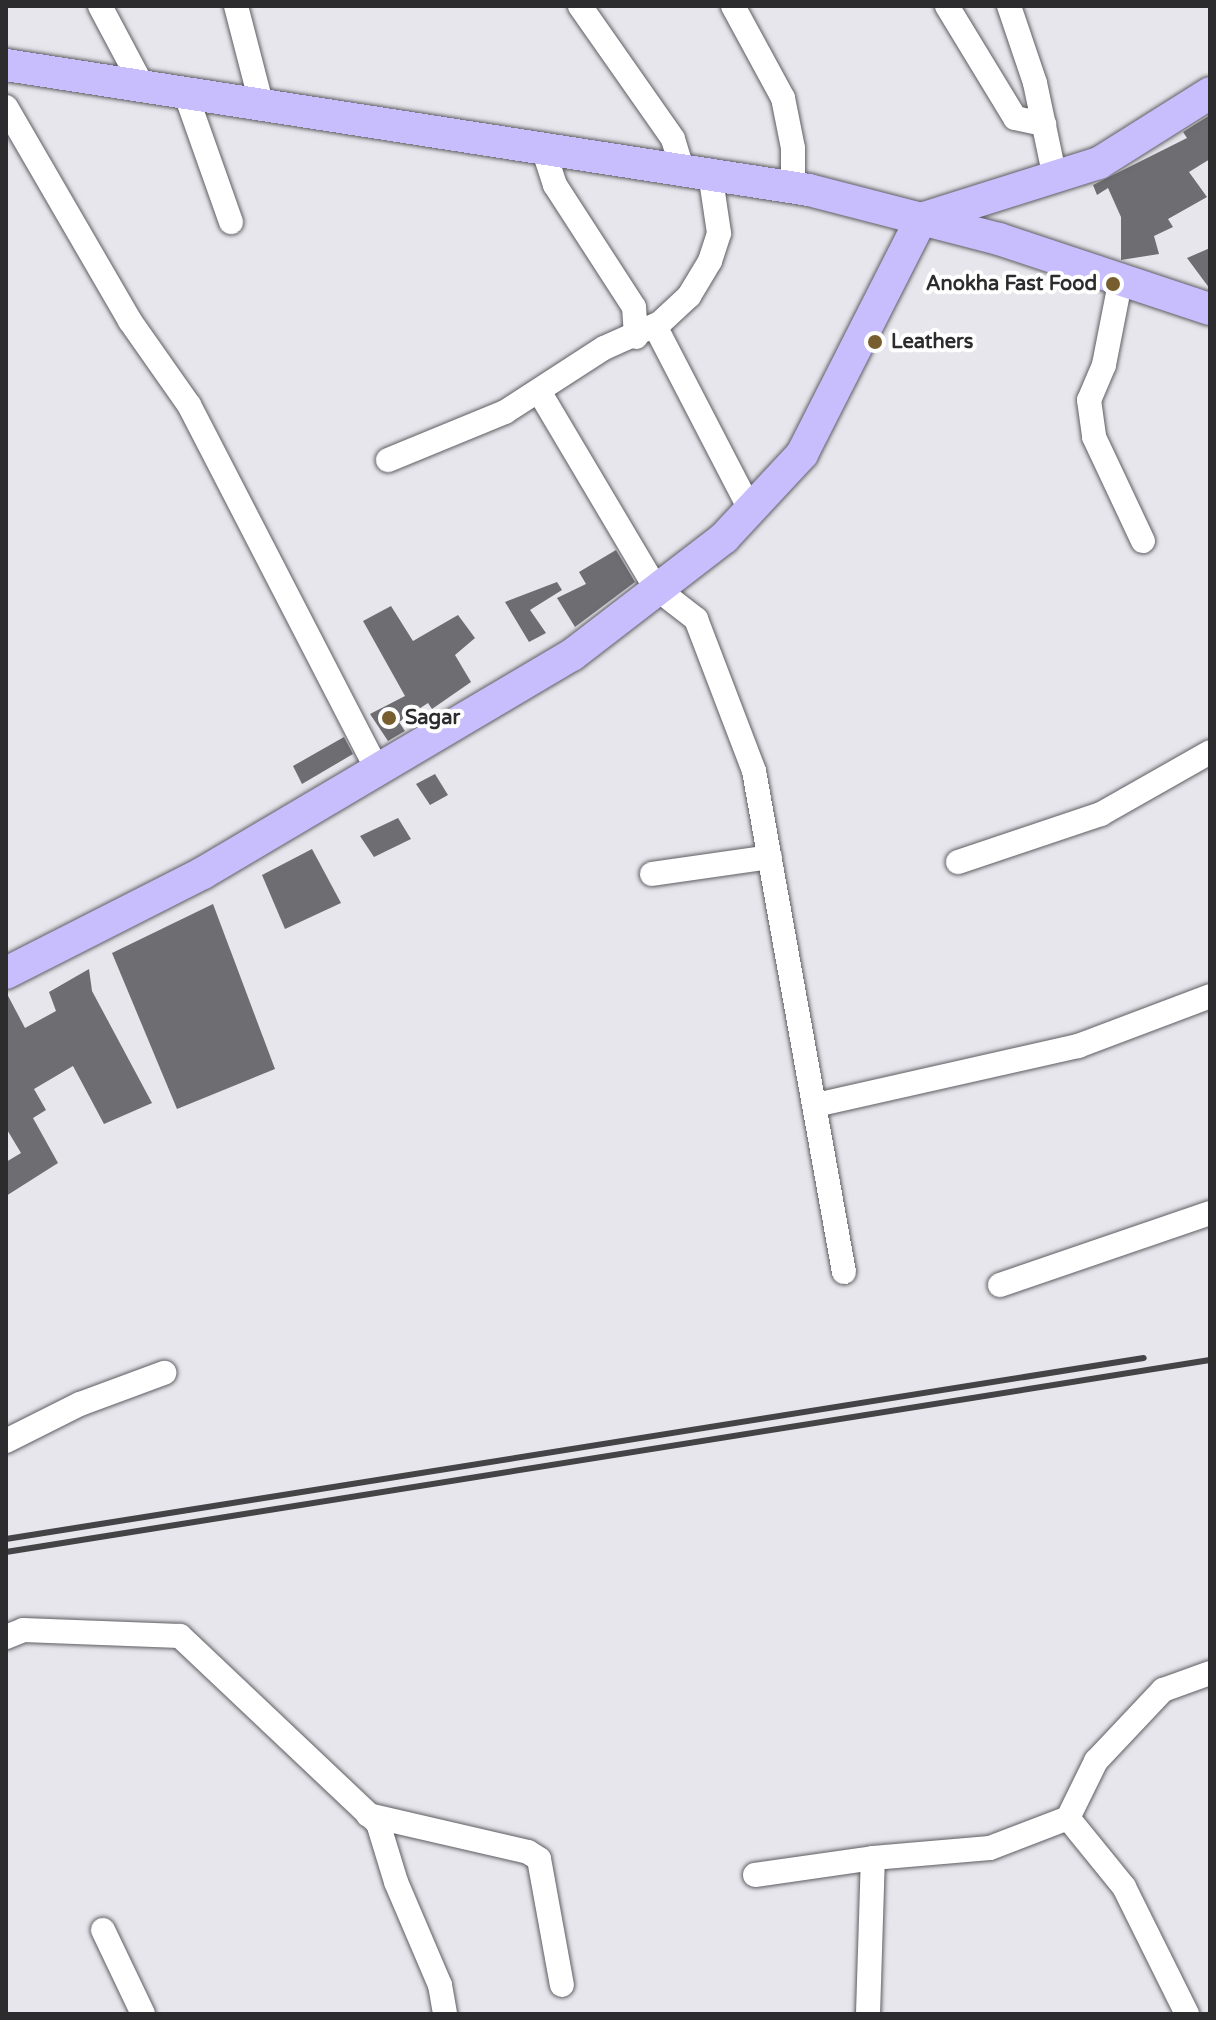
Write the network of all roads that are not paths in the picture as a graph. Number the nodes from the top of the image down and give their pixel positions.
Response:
1 (100, 6) edge
2 (236, 6) edge
3 (580, 6) edge
4 (733, 6) edge
5 (947, 6) edge
6 (1009, 6) edge
7 (6, 65) edge
8 (142, 85) junction
9 (185, 92) junction
10 (1210, 93) edge
11 (261, 103) junction
12 (6, 107) edge
13 (1044, 124) junction
14 (542, 145) junction
15 (696, 171) junction
16 (1055, 178) junction
17 (793, 187) junction
18 (921, 219) junction
19 (231, 222) dead end
20 (1121, 278) junction
21 (1210, 309) edge
22 (645, 331) junction
23 (540, 393) junction
24 (388, 460) dead end
25 (750, 509) junction
26 (1143, 541) dead end
27 (656, 588) junction
28 (490, 705) junction
29 (1210, 752) edge
30 (371, 757) junction
31 (770, 857) junction
32 (958, 862) dead end
33 (652, 874) dead end
34 (6, 962) edge
35 (6, 973) edge
36 (6, 988) edge
37 (1210, 996) edge
38 (816, 1105) junction
39 (1210, 1213) edge
40 (844, 1272) dead end
41 (1000, 1285) dead end
42 (164, 1373) dead end
43 (6, 1441) edge
44 (6, 1637) edge
45 (1210, 1673) edge
46 (368, 1815) junction
47 (1068, 1818) junction
48 (873, 1858) junction
49 (755, 1875) dead end
50 (103, 1930) dead end
51 (562, 1985) dead end
52 (143, 2014) edge
53 (445, 2014) edge
54 (868, 2014) edge
55 (1187, 2014) edge

1 - 8 street
2 - 11 street
3 - 15 street
4 - 17 street
5 - 13 street
6 - 13 street
7 - 8 main road
8 - 9 main road
9 - 11 main road
9 - 19 street
10 - 16 main road
11 - 14 main road
12 - 30 street
13 - 16 street
14 - 15 main road
14 - 22 street
15 - 17 main road
15 - 22 street
16 - 18 main road
17 - 18 main road
18 - 20 main road
18 - 25 main road
20 - 21 main road
20 - 26 street
22 - 23 street
22 - 25 street
23 - 24 street
23 - 27 street
25 - 27 main road
27 - 28 main road
27 - 31 street
28 - 30 main road
28 - 35 main road
28 - 36 main road
29 - 32 street
30 - 34 main road
31 - 33 street
31 - 38 street
37 - 38 street
38 - 40 street
39 - 41 street
42 - 43 street
44 - 46 street
45 - 47 street
46 - 51 street
46 - 53 street
47 - 48 street
47 - 55 street
48 - 49 street
48 - 54 street
50 - 52 street

